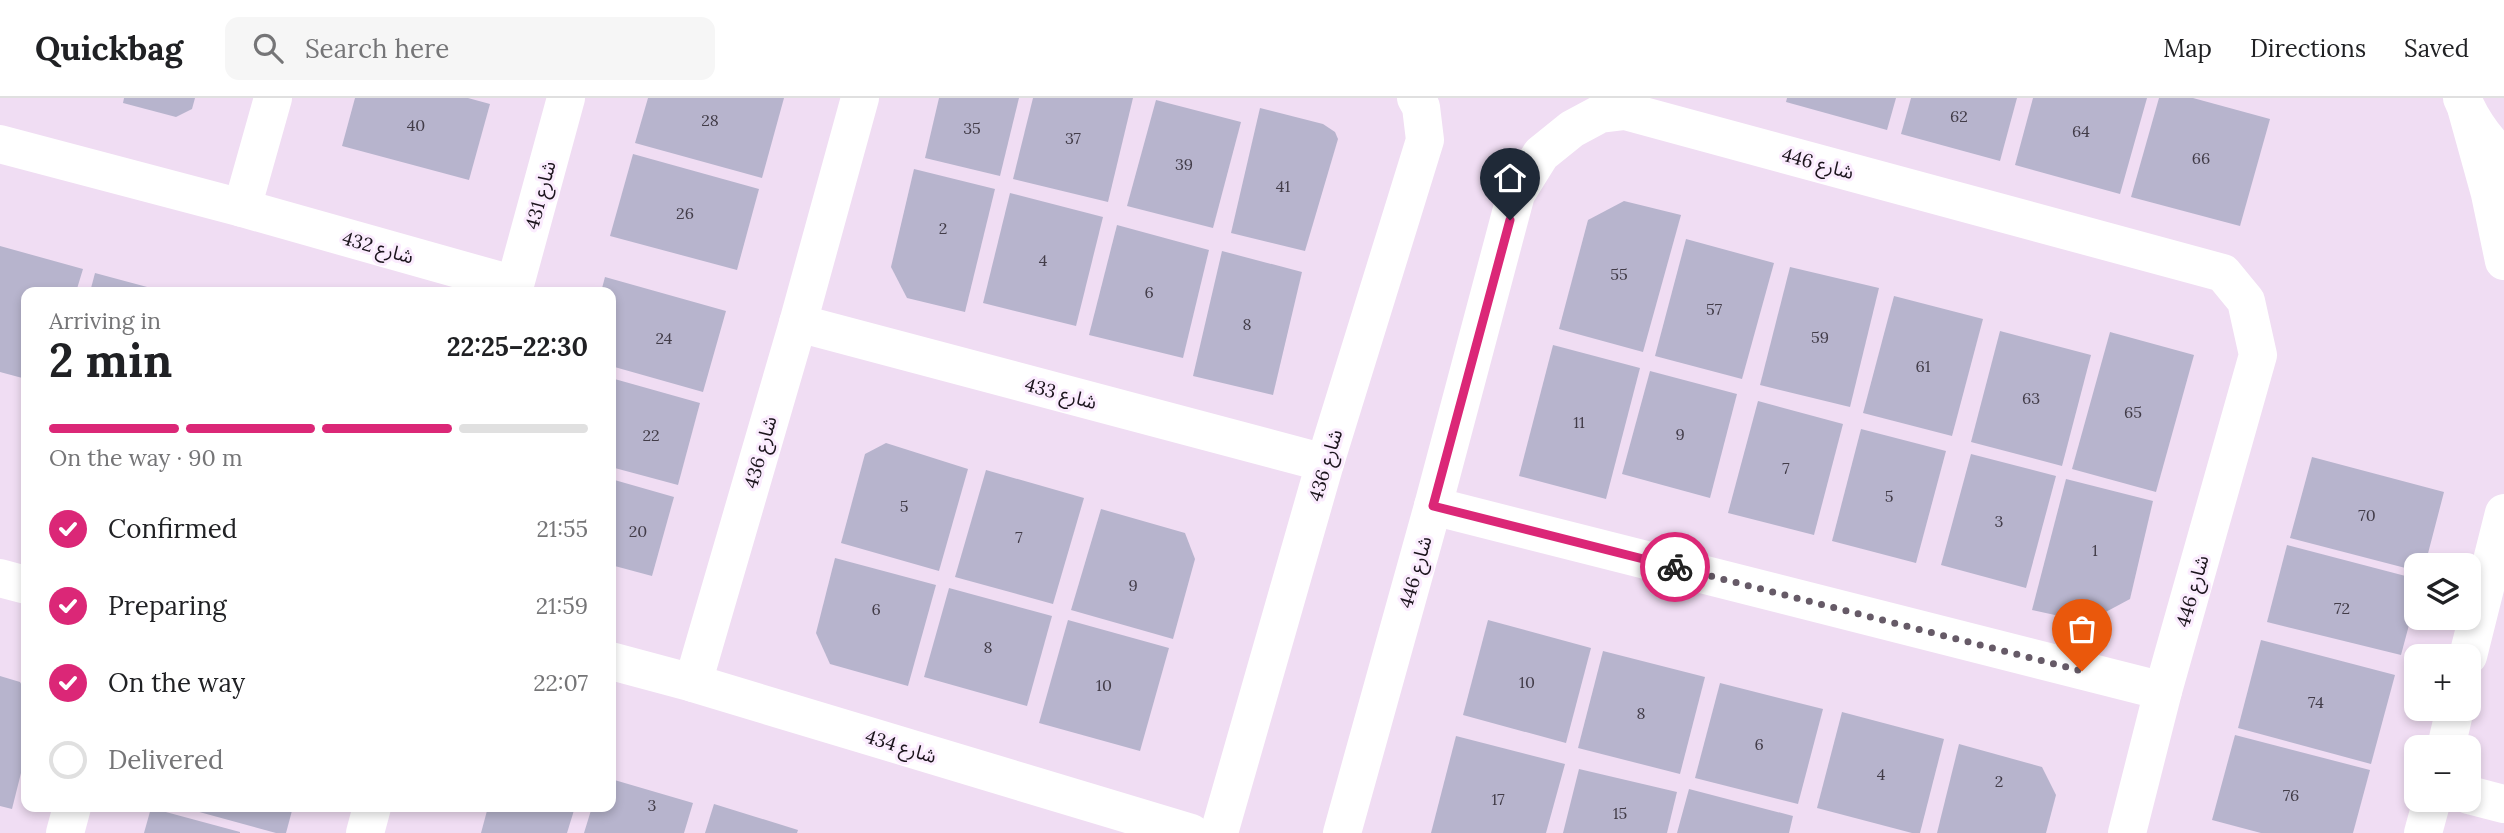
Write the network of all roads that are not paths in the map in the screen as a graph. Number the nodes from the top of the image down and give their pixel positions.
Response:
1 (274, 98) edge
2 (566, 98) edge
3 (860, 98) edge
4 (1416, 98) edge
5 (2464, 104) edge
6 (0, 144) edge
7 (2504, 158) edge
8 (242, 208) junction
9 (2504, 261) edge
10 (507, 287) edge
11 (515, 287) edge
12 (798, 323) junction
13 (1325, 463) junction
14 (1433, 506) junction
15 (2504, 513) edge
16 (0, 578) edge
17 (21, 584) edge
18 (2471, 644) edge
19 (616, 662) edge
20 (693, 683) junction
21 (2163, 691) junction
22 (2481, 798) edge
23 (2504, 804) edge
24 (71, 812) edge
25 (371, 812) edge
26 (2429, 812) edge
27 (65, 833) edge
28 (365, 833) edge
29 (1191, 833) edge
30 (1219, 833) edge
31 (1342, 833) edge
32 (2127, 833) edge
33 (2423, 833) edge

1 - 8 street
2 - 11 street, شارع 431
3 - 12 street, شارع 436
4 - 13 street, شارع 436
5 - 7 street
5 - 9 street
6 - 8 street, شارع 432
8 - 10 street, شارع 432
12 - 13 street, شارع 433
12 - 20 street, شارع 436
13 - 30 street, شارع 436
14 - 21 street
14 - 21 street, شارع 446
14 - 31 street, شارع 446
15 - 18 street
16 - 17 street
19 - 20 street, شارع 434
20 - 29 street, شارع 434
21 - 32 street, شارع 446
22 - 23 street
24 - 27 street
25 - 28 street
26 - 33 street

